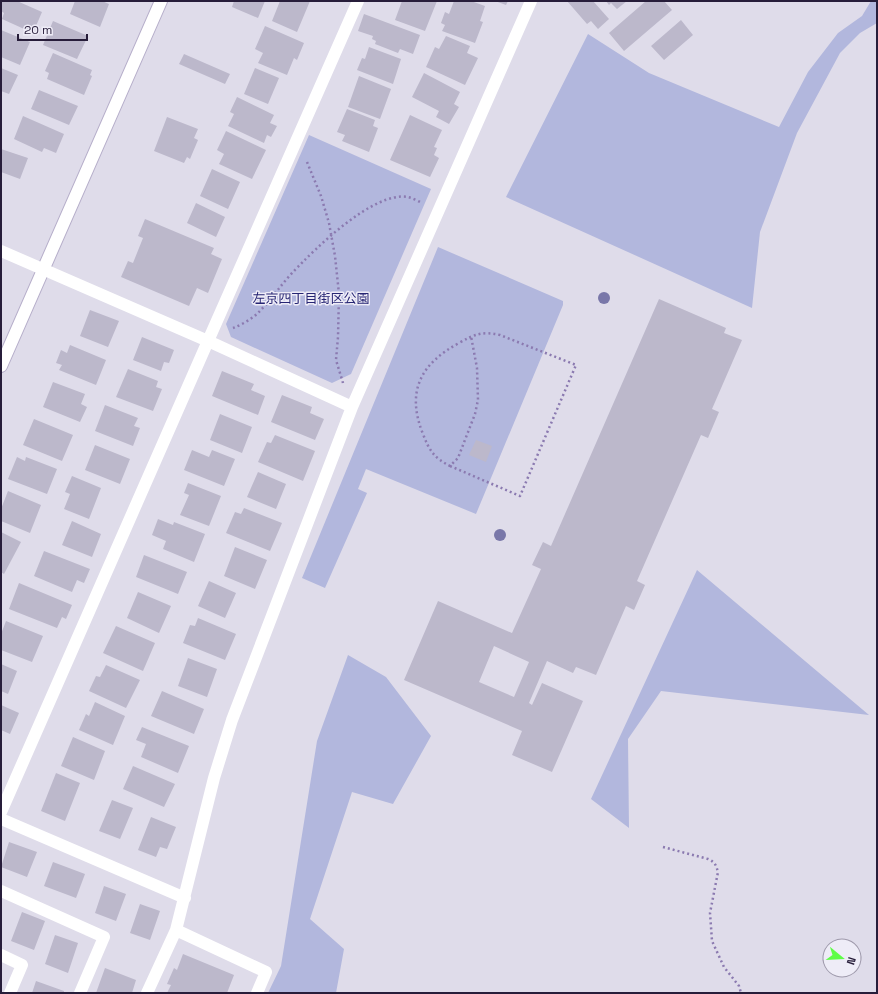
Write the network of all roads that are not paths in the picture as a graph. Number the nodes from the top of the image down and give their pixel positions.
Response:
1 (161, 1) edge
2 (358, 1) edge
3 (531, 1) edge
4 (1, 251) edge
5 (44, 270) junction
6 (208, 341) junction
7 (1, 366) edge
8 (352, 407) junction
9 (1, 812) edge
10 (1, 819) edge
11 (1, 891) edge
12 (185, 898) junction
13 (176, 930) junction
14 (1, 955) edge
15 (10, 993) edge
16 (80, 993) edge
17 (147, 993) edge
18 (257, 993) edge

1 - 5 street
2 - 6 street
3 - 8 street
4 - 5 street
5 - 6 street
5 - 7 street
6 - 8 street
6 - 9 street
8 - 12 street
10 - 12 street
11 - 16 street
12 - 13 street
13 - 17 street
13 - 18 street
14 - 15 street

